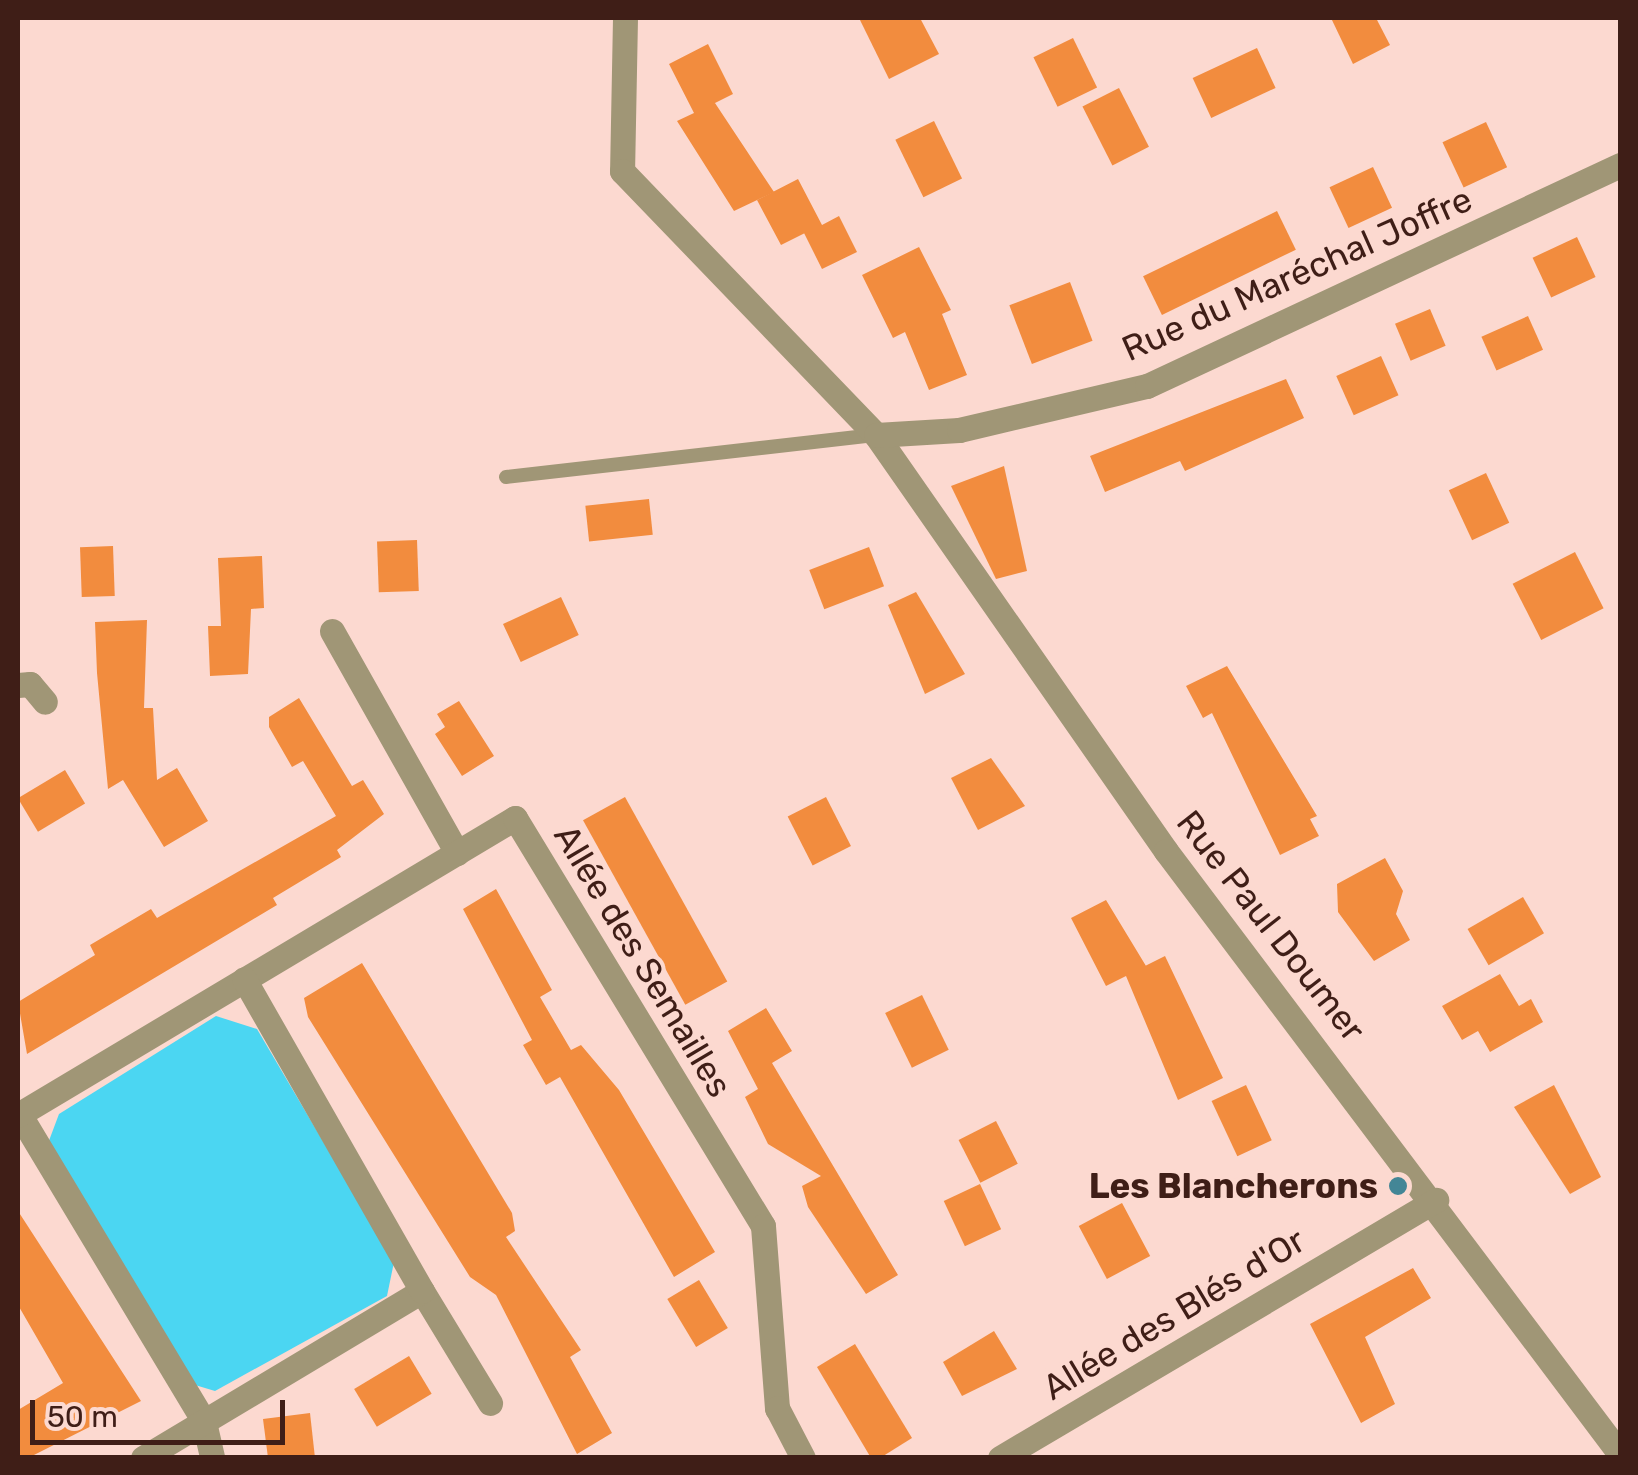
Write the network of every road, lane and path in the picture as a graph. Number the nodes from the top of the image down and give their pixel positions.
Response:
1 (625, 18) edge
2 (1620, 165) edge
3 (876, 435) junction
4 (506, 477) dead end
5 (332, 630) dead end
6 (18, 685) edge
7 (45, 702) dead end
8 (457, 853) junction
9 (244, 979) junction
10 (18, 1114) edge
11 (1436, 1200) junction
12 (422, 1291) junction
13 (490, 1403) dead end
14 (204, 1422) junction
15 (1620, 1454) edge
16 (143, 1458) edge
17 (212, 1458) edge
18 (803, 1458) edge
19 (1000, 1458) edge

1 - 3 street, Rue Paul Doumer
2 - 3 street, Rue du Maréchal Joffre
3 - 4 lane
3 - 11 street, Rue Paul Doumer
5 - 8 street
6 - 7 street
8 - 9 street, Allée des Semailles
8 - 18 street, Allée des Semailles
9 - 10 street, Allée des Semailles
9 - 12 street
10 - 14 street
11 - 15 street, Rue Paul Doumer
11 - 19 street, Allée des Blés d'Or
12 - 13 street
12 - 14 street
14 - 16 street
14 - 17 street

